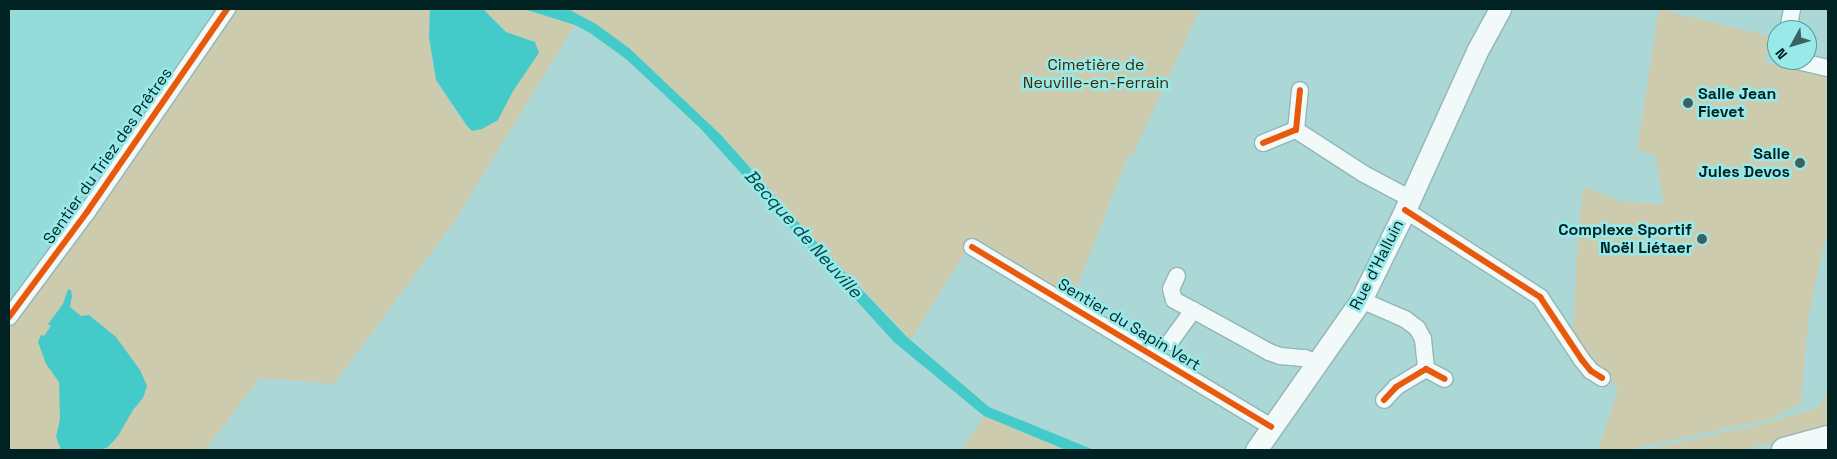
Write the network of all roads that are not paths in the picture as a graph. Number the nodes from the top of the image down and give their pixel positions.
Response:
1 (228, 9) edge
2 (1500, 9) edge
3 (1300, 90) dead end
4 (1296, 130) junction
5 (1263, 143) dead end
6 (1408, 205) junction
7 (972, 248) dead end
8 (1177, 276) dead end
9 (1361, 300) junction
10 (1193, 310) junction
11 (9, 317) edge
12 (1170, 342) dead end
13 (1316, 363) junction
14 (1426, 369) junction
15 (1602, 378) dead end
16 (1445, 380) dead end
17 (1384, 400) dead end
18 (1271, 427) junction
19 (1828, 438) edge
20 (1246, 450) edge
21 (1256, 450) edge
22 (1784, 450) edge

1 - 11 street, Sentier du Triez des Prêtres
2 - 6 main road, Rue d'Halluin
3 - 4 street
4 - 5 street
4 - 6 street
6 - 9 main road, Rue d'Halluin
6 - 15 street
7 - 18 street, Sentier du Sapin Vert
8 - 10 street
9 - 13 main road, Rue d'Halluin
9 - 14 street
10 - 12 street
10 - 13 street
13 - 18 main road, Rue d'Halluin
14 - 16 street
14 - 17 street
18 - 20 main road, Rue d'Halluin
18 - 21 main road, Rue d'Halluin
19 - 22 highway

